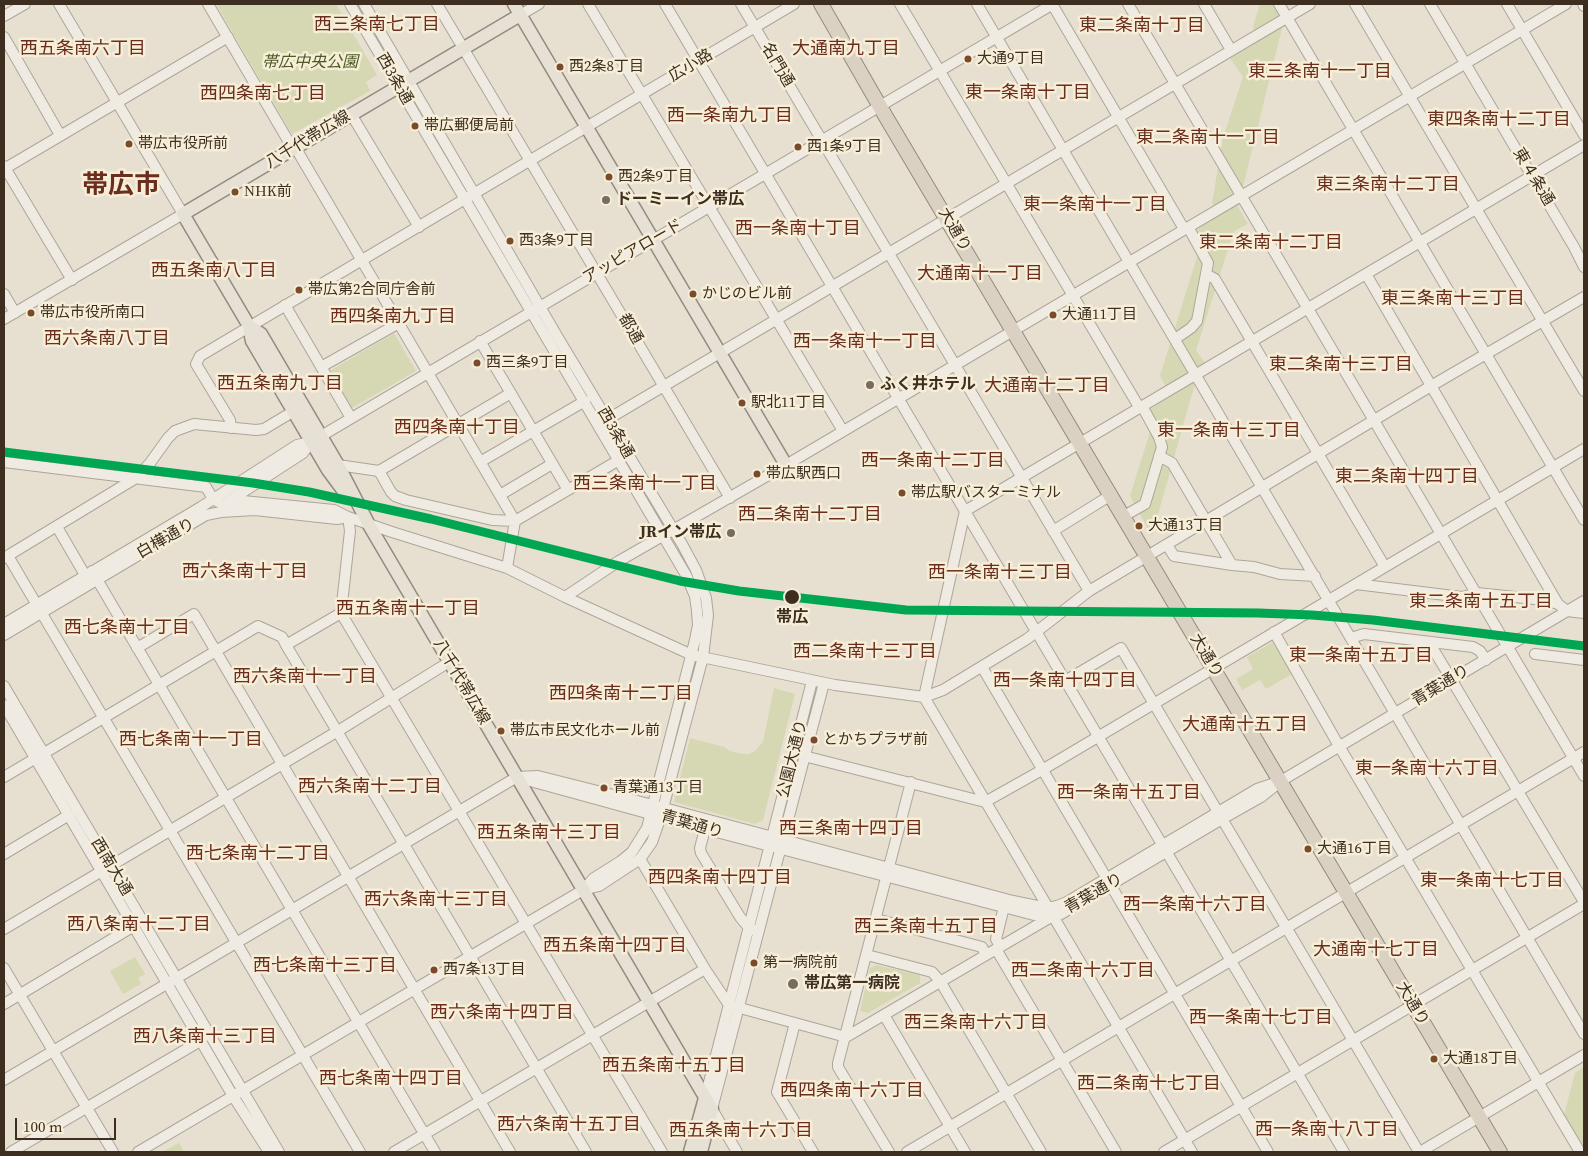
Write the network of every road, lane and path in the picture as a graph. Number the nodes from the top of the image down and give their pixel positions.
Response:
1 (25, 4) edge
2 (59, 4) edge
3 (208, 4) edge
4 (350, 4) edge
5 (364, 4) edge
6 (437, 4) edge
7 (538, 4) edge
8 (588, 4) edge
9 (665, 4) edge
10 (741, 4) edge
11 (794, 4) edge
12 (821, 4) edge
13 (900, 4) edge
14 (977, 4) edge
15 (1053, 4) edge
16 (1128, 4) edge
17 (1204, 4) edge
18 (1279, 4) edge
19 (1310, 4) edge
20 (1355, 4) edge
21 (1430, 4) edge
22 (1507, 4) edge
23 (1566, 4) edge
24 (517, 9) edge
25 (4, 16) edge
26 (1287, 17) junction
27 (755, 27) junction
28 (1522, 30) junction
29 (4, 37) edge
30 (228, 37) junction
31 (997, 37) junction
32 (463, 48) junction
33 (1232, 50) junction
34 (699, 61) junction
35 (1465, 63) junction
36 (939, 71) junction
37 (403, 84) junction
38 (1175, 84) junction
39 (642, 95) junction
40 (1410, 96) junction
41 (117, 102) junction
42 (880, 105) junction
43 (351, 114) junction
44 (1119, 117) junction
45 (587, 127) junction
46 (1354, 129) junction
47 (60, 135) junction
48 (1584, 135) edge
49 (822, 140) junction
50 (1584, 145) edge
51 (294, 148) junction
52 (1064, 150) junction
53 (529, 160) junction
54 (4, 168) edge
55 (766, 174) junction
56 (1532, 176) junction
57 (1006, 183) junction
58 (474, 193) junction
59 (1241, 196) junction
60 (464, 199) junction
61 (710, 207) junction
62 (1476, 209) junction
63 (183, 214) junction
64 (947, 218) junction
65 (418, 227) junction
66 (1186, 228) junction
67 (653, 240) junction
68 (1421, 242) junction
69 (1574, 247) junction
70 (889, 253) junction
71 (1584, 259) edge
72 (362, 260) junction
73 (1129, 262) junction
74 (1584, 267) edge
75 (597, 273) junction
76 (1206, 274) junction
77 (1366, 274) junction
78 (72, 280) junction
79 (833, 286) junction
80 (4, 294) edge
81 (1073, 295) junction
82 (1584, 297) edge
83 (285, 305) junction
84 (1308, 308) junction
85 (536, 309) junction
86 (15, 313) junction
87 (4, 319) edge
88 (777, 319) junction
89 (399, 322) junction
90 (1544, 322) junction
91 (250, 326) junction
92 (1013, 330) junction
93 (1175, 339) junction
94 (480, 341) junction
95 (1252, 341) junction
96 (720, 352) junction
97 (1486, 354) junction
98 (955, 365) junction
99 (321, 367) junction
100 (428, 372) junction
101 (1196, 374) junction
102 (663, 386) junction
103 (1431, 386) junction
104 (1584, 391) edge
105 (511, 393) junction
106 (898, 398) junction
107 (584, 401) junction
108 (1141, 407) junction
109 (294, 411) junction
110 (351, 418) junction
111 (1374, 420) junction
112 (603, 422) junction
113 (459, 424) junction
114 (231, 428) junction
115 (533, 431) junction
116 (843, 431) junction
117 (316, 439) junction
118 (1079, 443) junction
119 (1584, 450) edge
120 (1319, 454) junction
121 (1159, 456) junction
122 (619, 460) junction
123 (4, 462) edge
124 (480, 462) junction
125 (552, 464) junction
126 (338, 465) junction
127 (786, 465) junction
128 (1554, 468) junction
129 (379, 471) junction
130 (136, 478) junction
131 (1022, 478) junction
132 (1262, 488) junction
133 (568, 490) junction
134 (500, 495) junction
135 (243, 496) junction
136 (1111, 496) junction
137 (730, 498) junction
138 (1498, 501) junction
139 (218, 502) junction
140 (965, 511) junction
141 (206, 515) junction
142 (1124, 516) junction
143 (348, 517) junction
144 (1584, 520) edge
145 (515, 521) junction
146 (1206, 521) junction
147 (369, 525) junction
148 (57, 527) junction
149 (1053, 530) junction
150 (673, 531) junction
151 (1442, 533) junction
152 (664, 536) junction
153 (1167, 545) junction
154 (6, 557) edge
155 (1147, 557) junction
156 (1232, 565) junction
157 (1385, 567) junction
158 (507, 568) junction
159 (91, 575) junction
160 (1315, 576) junction
161 (1356, 584) junction
162 (1089, 591) junction
163 (1477, 593) junction
164 (565, 597) junction
165 (1329, 600) junction
166 (1584, 601) edge
167 (1558, 604) junction
168 (38, 609) junction
169 (1567, 611) junction
170 (341, 613) junction
171 (1584, 613) edge
172 (4, 624) edge
173 (1274, 632) junction
174 (1036, 633) junction
175 (4, 636) edge
176 (1351, 638) junction
177 (1429, 642) junction
178 (286, 645) junction
179 (1508, 647) junction
180 (137, 648) junction
181 (216, 652) junction
182 (1534, 654) dead end
183 (692, 655) junction
184 (703, 657) junction
185 (1486, 660) junction
186 (1584, 660) edge
187 (449, 662) junction
188 (982, 667) junction
189 (1213, 669) junction
190 (1452, 679) junction
191 (812, 681) junction
192 (1065, 681) junction
193 (824, 683) junction
194 (159, 685) junction
195 (4, 686) edge
196 (391, 697) junction
197 (924, 697) junction
198 (1154, 703) junction
199 (4, 705) edge
200 (1395, 713) junction
201 (103, 718) junction
202 (338, 731) junction
203 (1098, 737) junction
204 (1339, 746) junction
205 (1584, 752) edge
206 (40, 756) junction
207 (804, 756) junction
208 (1574, 759) junction
209 (282, 764) junction
210 (1042, 770) junction
211 (1584, 776) edge
212 (4, 777) edge
213 (517, 777) junction
214 (1281, 781) junction
215 (911, 782) junction
216 (1518, 792) junction
217 (225, 797) junction
218 (985, 802) junction
219 (652, 809) junction
220 (460, 810) junction
221 (662, 812) junction
222 (68, 815) junction
223 (1220, 816) junction
224 (1462, 825) junction
225 (705, 829) junction
226 (170, 831) junction
227 (776, 842) junction
228 (404, 844) junction
229 (1164, 849) junction
230 (4, 854) edge
231 (1405, 858) junction
232 (640, 859) junction
233 (106, 868) junction
234 (888, 872) junction
235 (348, 877) junction
236 (1108, 882) junction
237 (583, 890) junction
238 (1346, 893) junction
239 (1584, 903) edge
240 (1004, 907) junction
241 (292, 910) junction
242 (1049, 912) junction
243 (876, 919) junction
244 (527, 923) junction
245 (134, 926) junction
246 (1285, 928) junction
247 (4, 929) edge
248 (753, 930) junction
249 (1528, 937) junction
250 (236, 943) junction
251 (998, 948) junction
252 (866, 955) junction
253 (986, 955) junction
254 (470, 956) junction
255 (1230, 961) junction
256 (4, 968) edge
257 (705, 969) junction
258 (1472, 970) junction
259 (172, 980) junction
260 (940, 981) junction
261 (414, 989) junction
262 (1174, 994) junction
263 (19, 995) junction
264 (648, 1002) junction
265 (4, 1004) edge
266 (1412, 1005) junction
267 (733, 1006) junction
268 (884, 1015) junction
269 (358, 1022) junction
270 (795, 1022) junction
271 (1118, 1027) junction
272 (1584, 1034) edge
273 (593, 1035) junction
274 (846, 1037) junction
275 (202, 1040) junction
276 (1353, 1040) junction
277 (53, 1050) junction
278 (302, 1055) junction
279 (1584, 1055) edge
280 (1062, 1061) junction
281 (537, 1068) junction
282 (1297, 1073) junction
283 (4, 1080) edge
284 (1539, 1082) junction
285 (238, 1093) junction
286 (1006, 1093) junction
287 (480, 1102) junction
288 (708, 1104) junction
289 (1241, 1107) junction
290 (86, 1108) junction
291 (1479, 1117) junction
292 (950, 1126) junction
293 (425, 1134) junction
294 (1185, 1140) junction
295 (657, 1151) edge
296 (11, 1152) edge
297 (113, 1152) edge
298 (138, 1152) edge
299 (267, 1152) edge
300 (280, 1152) edge
301 (360, 1152) edge
302 (394, 1152) edge
303 (435, 1152) edge
304 (510, 1152) edge
305 (586, 1152) edge
306 (690, 1152) edge
307 (701, 1152) edge
308 (737, 1152) edge
309 (813, 1152) edge
310 (889, 1152) edge
311 (907, 1152) edge
312 (966, 1152) edge
313 (1041, 1152) edge
314 (1116, 1152) edge
315 (1164, 1152) edge
316 (1192, 1152) edge
317 (1268, 1152) edge
318 (1344, 1152) edge
319 (1419, 1152) edge
320 (1500, 1152) edge
321 (1580, 1152) edge

1 - 25 street
2 - 41 street
3 - 30 street
4 - 37 street, 西3条通
5 - 37 street, 西3条通
6 - 32 street, 都通
7 - 24 street
8 - 39 street
9 - 34 street
10 - 27 street, 名門通
11 - 27 street, 広小路
12 - 42 highway, 大通り
13 - 36 street
14 - 31 street
15 - 31 street, アッピアロード
15 - 44 street
16 - 38 street
17 - 33 street
18 - 26 street
19 - 26 street
20 - 40 street
21 - 35 street, 東４条通
22 - 28 street
23 - 28 street
24 - 32 main road, 八千代帯広線
24 - 45 main road
26 - 33 street
26 - 46 street
27 - 34 street, 広小路
27 - 49 street, 名門通
28 - 35 street
28 - 48 street
29 - 47 street
30 - 41 street
30 - 51 street
31 - 36 street, アッピアロード
31 - 52 street
32 - 37 main road, 八千代帯広線
32 - 53 street, 都通
33 - 38 street
34 - 39 street, 広小路
34 - 55 street
35 - 40 street
35 - 56 street, 東４条通
36 - 42 street, アッピアロード
36 - 57 street
37 - 43 main road, 八千代帯広線
37 - 58 street, 西3条通
37 - 60 street, 西3条通
38 - 44 street
38 - 59 street
39 - 45 street, 広小路
39 - 61 street
40 - 46 street
40 - 62 street
41 - 47 street
41 - 63 street
42 - 49 street, アッピアロード
42 - 64 highway, 大通り
43 - 51 main road, 八千代帯広線
43 - 65 street
44 - 52 street
44 - 66 street
45 - 53 street, 広小路
45 - 67 main road
46 - 59 street
46 - 68 street
47 - 54 street
49 - 55 street, アッピアロード
49 - 70 street, 名門通
50 - 56 street
51 - 63 main road, 八千代帯広線
51 - 72 street
52 - 57 street
52 - 73 street
53 - 58 street, 広小路
53 - 75 street, 都通
54 - 78 street
55 - 61 street, アッピアロード
55 - 79 street
56 - 62 street
56 - 69 street, 東４条通
57 - 64 street
57 - 81 street
58 - 60 street, 広小路
58 - 85 street, 西3条通
59 - 66 street
59 - 84 street
60 - 65 street, 広小路
60 - 85 street, 西3条通
61 - 67 street, アッピアロード
61 - 88 street
62 - 68 street
62 - 90 street
63 - 78 street
63 - 91 main road, 八千代帯広線
64 - 70 street
64 - 92 highway, 大通り
65 - 72 street, 広小路
66 - 73 street
66 - 76 street
67 - 75 street, アッピアロード
67 - 96 main road
68 - 77 street
68 - 97 street
69 - 71 street, 東４条通
69 - 74 street, 東４条通
70 - 79 street
70 - 98 street, 名門通
72 - 83 street, 広小路
72 - 89 street
73 - 81 street
73 - 93 street
75 - 85 street, アッピアロード
75 - 102 street, 都通
76 - 93 street
76 - 95 street
77 - 84 street
77 - 103 street
78 - 86 street
79 - 88 street
79 - 106 street
80 - 86 street
81 - 92 street
81 - 108 street
82 - 90 street
83 - 91 street, 広小路
83 - 99 street
84 - 95 street
84 - 111 street
85 - 94 street, アッピアロード
85 - 107 street, 西3条通
85 - 112 street, 西3条通
86 - 87 street
88 - 96 street
88 - 116 street
89 - 99 street
89 - 100 street
90 - 97 street
90 - 104 street
91 - 109 main road, 八千代帯広線
91 - 114 street, 広小路
91 - 117 main road, 八千代帯広線
92 - 98 street
92 - 118 highway, 大通り
93 - 101 street
94 - 100 street, アッピアロード
94 - 105 street
95 - 101 street
95 - 120 street
96 - 102 street
96 - 127 main road
97 - 103 street
97 - 128 street
98 - 106 street
98 - 131 street, 名門通
99 - 110 street
100 - 110 street, アッピアロード
100 - 113 street
101 - 108 street
101 - 132 street
102 - 112 street
102 - 137 street, 都通
103 - 111 street
103 - 138 street
105 - 113 street
105 - 115 street
106 - 116 street
106 - 140 street
107 - 112 street, 西3条通
107 - 115 street
108 - 118 street
108 - 121 street
109 - 114 street
109 - 117 main road, 八千代帯広線
110 - 117 street, アッピアロード
111 - 120 street
111 - 151 street
112 - 122 street, 西3条通
112 - 150 street, 西3条通
113 - 124 street
113 - 129 street
114 - 130 street
115 - 124 street
115 - 125 street
116 - 127 street
117 - 126 main road, 八千代帯広線
117 - 135 street
117 - 139 street
117 - 147 main road, 八千代帯広線
118 - 131 street
118 - 136 highway, 大通り
119 - 128 street
120 - 132 street
120 - 157 street
121 - 142 street
121 - 146 street
122 - 133 street
122 - 152 street, 西3条通
123 - 130 street
124 - 134 street
125 - 133 street
125 - 134 street
126 - 129 street
126 - 147 main road, 八千代帯広線
127 - 137 street
128 - 138 street
128 - 144 street
129 - 145 street
130 - 139 street
130 - 148 street
131 - 140 street
131 - 149 street, 名門通
132 - 146 street
132 - 160 street
133 - 145 street
134 - 145 street
135 - 139 street, 白樺通り
135 - 143 street, 白樺通り
136 - 142 highway, 大通り
136 - 149 street
137 - 150 street
138 - 151 street
138 - 167 street
139 - 141 street
139 - 159 street
140 - 174 street
140 - 197 street
141 - 143 street, 白樺通り
141 - 159 street, 白樺通り
142 - 155 highway, 大通り
143 - 147 street, 白樺通り
143 - 170 street
145 - 158 street
146 - 153 street
146 - 156 street
147 - 158 street, 白樺通り
147 - 187 main road, 八千代帯広線
148 - 154 street
148 - 159 street
149 - 162 street, 名門通
150 - 152 street
150 - 184 street, 西3条通
151 - 157 street
151 - 163 street
152 - 164 street
152 - 183 street, 西3条通
153 - 155 street
153 - 156 street
154 - 168 street
155 - 162 street
155 - 189 highway, 大通り
156 - 160 street
157 - 161 street
158 - 164 street, 白樺通り
159 - 168 street, 白樺通り
159 - 180 street
160 - 165 street
161 - 163 street
161 - 165 street
162 - 174 street
163 - 167 street
163 - 179 street
164 - 183 street, 白樺通り
165 - 173 street
165 - 176 street
166 - 169 street, 青葉通り
167 - 169 street
168 - 172 street
168 - 175 street, 白樺通り
168 - 201 street
169 - 171 street
169 - 179 street, 青葉通り
170 - 178 street
170 - 196 street
173 - 189 street
173 - 204 street
174 - 188 street
174 - 192 street
176 - 177 street
176 - 200 street
177 - 185 street
177 - 190 street
178 - 181 street
178 - 202 street
179 - 185 street, 青葉通り
179 - 208 street
180 - 181 street
180 - 194 street
181 - 194 street
181 - 209 street
182 - 186 street
183 - 184 street, 白樺通り
183 - 219 street, 西3条通
184 - 191 street, 白樺通り
184 - 221 street, 西3条通
185 - 190 street, 青葉通り
187 - 196 street
187 - 213 main road, 八千代帯広線
188 - 197 street
188 - 210 street
189 - 198 street
189 - 214 highway, 大通り
190 - 200 street, 青葉通り
190 - 216 street
191 - 193 street, 白樺通り
191 - 227 street, 公園大通り
192 - 198 street
192 - 203 street
193 - 197 street, 白樺通り
193 - 207 street, 公園大通り
194 - 201 street
194 - 217 street
195 - 206 street, 西南大通
196 - 202 street
196 - 220 street
197 - 218 street
198 - 203 street
198 - 223 street
199 - 206 street, 西南大通
200 - 204 street, 青葉通り
200 - 224 street
201 - 206 street
201 - 226 street
202 - 209 street
202 - 228 street
203 - 210 street
203 - 229 street
204 - 214 street, 青葉通り
204 - 231 street
205 - 208 street
206 - 212 street
206 - 222 street, 西南大通
206 - 233 street, 西南大通
207 - 215 street
207 - 227 street, 公園大通り
208 - 211 street
208 - 216 street
209 - 217 street
209 - 235 street
210 - 218 street
210 - 236 street
213 - 219 street, 青葉通り
213 - 220 street
213 - 237 main road, 八千代帯広線
214 - 223 street, 青葉通り
214 - 238 highway, 大通り
215 - 218 street
215 - 234 street
216 - 224 street
216 - 239 street
217 - 226 street
217 - 241 street
218 - 242 street
219 - 221 street, 青葉通り
219 - 237 street, 西3条通
220 - 228 street
220 - 244 street
221 - 225 street, 青葉通り
221 - 227 street
221 - 232 street, 西3条通
222 - 230 street
222 - 233 street, 西南大通
223 - 229 street, 青葉通り
223 - 246 street
224 - 231 street
224 - 249 street
225 - 227 street, 青葉通り
225 - 248 street
226 - 233 street
226 - 250 street
227 - 234 street, 青葉通り
227 - 248 street, 公園大通り
228 - 235 street
228 - 254 street
229 - 236 street, 青葉通り
229 - 255 street
231 - 238 street
231 - 258 street
232 - 237 street, 西3条通
232 - 257 street
233 - 245 street, 西南大通
233 - 247 street
233 - 259 street, 西南大通
234 - 240 street, 青葉通り
234 - 242 street
234 - 243 street
235 - 241 street
235 - 261 street
236 - 242 street, 青葉通り
236 - 262 street
237 - 244 street
237 - 264 main road, 八千代帯広線
238 - 246 street
238 - 266 highway, 大通り
239 - 249 street
240 - 242 street, 青葉通り
240 - 251 street
241 - 250 street
241 - 269 street
242 - 251 street
242 - 271 street
243 - 252 street
243 - 253 street
244 - 254 street
244 - 273 street
245 - 259 street, 西南大通
245 - 263 street
246 - 255 street
246 - 276 street
248 - 267 street, 公園大通り
249 - 258 street
249 - 272 street
250 - 259 street
250 - 278 street
251 - 253 street
251 - 280 street
252 - 260 street
252 - 274 street
253 - 260 street
254 - 261 street
254 - 281 street
255 - 262 street
255 - 282 street
256 - 263 street
257 - 264 street
257 - 267 street
258 - 266 street
258 - 284 street
259 - 275 street, 西南大通
259 - 277 street
259 - 285 street, 西南大通
260 - 268 street
260 - 286 street
261 - 269 street
261 - 287 street
262 - 271 street
262 - 289 street
263 - 265 street
263 - 277 street
264 - 273 street
264 - 288 main road, 八千代帯広線
266 - 276 street
266 - 291 highway, 大通り
267 - 270 street
267 - 288 street, 公園大通り
268 - 274 street
268 - 292 street
269 - 278 street
269 - 293 street
270 - 274 street
270 - 309 street
271 - 280 street
271 - 294 street
273 - 281 street
273 - 295 street
274 - 310 street
275 - 285 street, 西南大通
275 - 290 street
276 - 282 street
276 - 319 street
277 - 283 street
277 - 290 street
278 - 285 street
278 - 301 street
279 - 284 street
280 - 286 street
280 - 314 street
281 - 287 street
281 - 305 street
282 - 289 street
282 - 318 street
284 - 291 street
284 - 321 street
285 - 298 street
285 - 299 street, 西南大通
285 - 300 street, 西南大通
286 - 292 street
286 - 313 street
287 - 293 street
287 - 304 street
288 - 306 main road
288 - 307 main road
288 - 308 street
289 - 294 street
289 - 317 street
290 - 296 street
290 - 297 street
291 - 319 street
291 - 320 highway, 大通り
292 - 311 street
292 - 312 street
293 - 302 street
293 - 303 street
294 - 315 street
294 - 316 street

